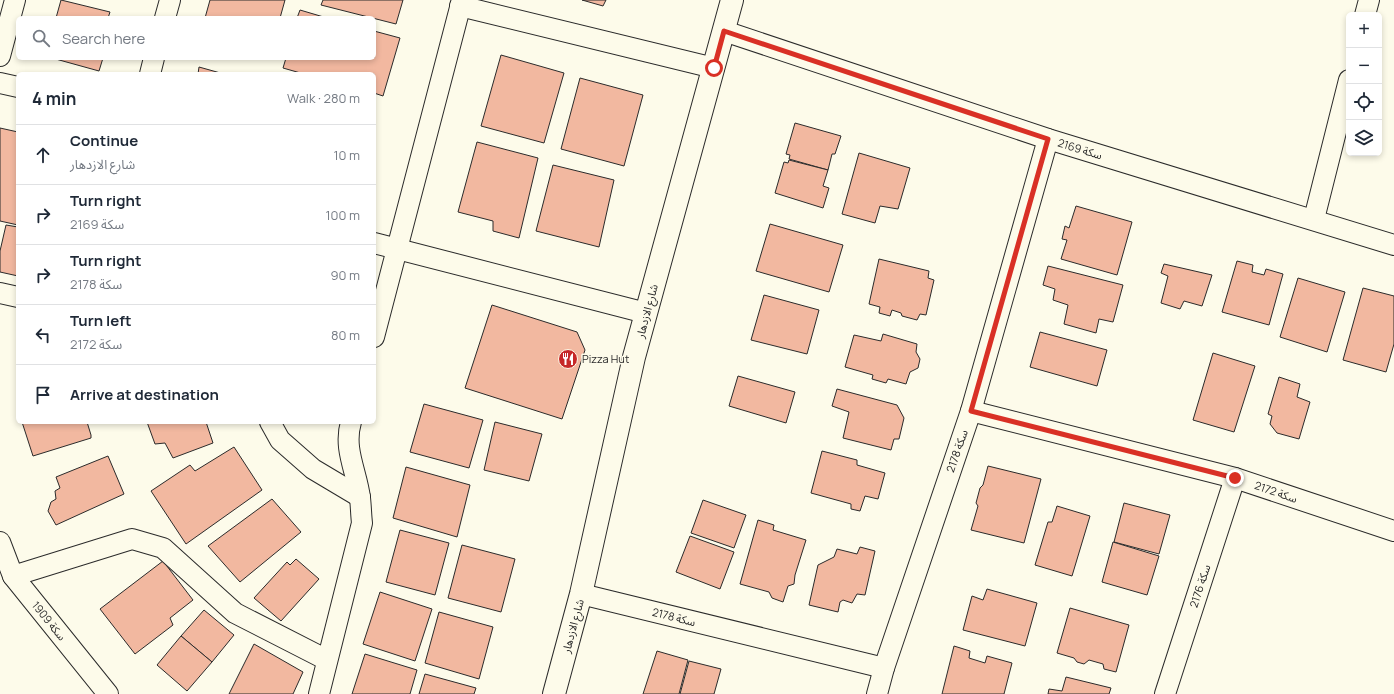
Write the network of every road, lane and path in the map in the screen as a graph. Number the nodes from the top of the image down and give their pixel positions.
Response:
1 (15, 0) edge
2 (170, 0) edge
3 (732, 0) edge
4 (1369, 0) edge
5 (461, 3) edge
6 (1367, 12) edge
7 (166, 16) edge
8 (724, 31) junction
9 (0, 56) edge
10 (154, 60) edge
11 (714, 68) junction
12 (150, 72) edge
13 (0, 84) edge
14 (1348, 84) edge
15 (16, 87) edge
16 (1048, 139) junction
17 (1314, 219) junction
18 (376, 244) edge
19 (1394, 245) edge
20 (398, 249) junction
21 (0, 293) edge
22 (16, 297) edge
23 (646, 313) junction
24 (376, 330) edge
25 (971, 411) junction
26 (271, 424) edge
27 (350, 424) edge
28 (1235, 478) junction
29 (360, 497) junction
30 (1394, 531) edge
31 (0, 542) edge
32 (13, 576) junction
33 (581, 594) junction
34 (327, 660) junction
35 (884, 668) junction
36 (108, 694) edge
37 (319, 694) edge
38 (554, 694) edge
39 (877, 694) edge
40 (1165, 694) edge

1 - 9 street
2 - 7 street
3 - 8 street, شارع الازدهار
4 - 6 street
5 - 11 street
5 - 20 street
8 - 11 street, شارع الازدهار
8 - 16 street, سكة 2169
10 - 12 street
11 - 23 street, شارع الازدهار
13 - 15 street
14 - 17 street
16 - 17 street, سكة 2169
16 - 25 street, سكة 2178
17 - 19 street, سكة 2169
18 - 20 street
20 - 23 street
20 - 24 street
21 - 22 street
23 - 33 street, شارع الازدهار
25 - 28 street, سكة 2172
25 - 35 street, سكة 2178
26 - 29 street
27 - 29 street
28 - 30 street, سكة 2172
28 - 40 street, سكة 2176
29 - 34 street
31 - 32 street, سكة 1909
32 - 34 street
32 - 36 street, سكة 1909
33 - 35 street, سكة 2178
33 - 38 street, شارع الازدهار
34 - 37 street
35 - 39 street, سكة 2178

